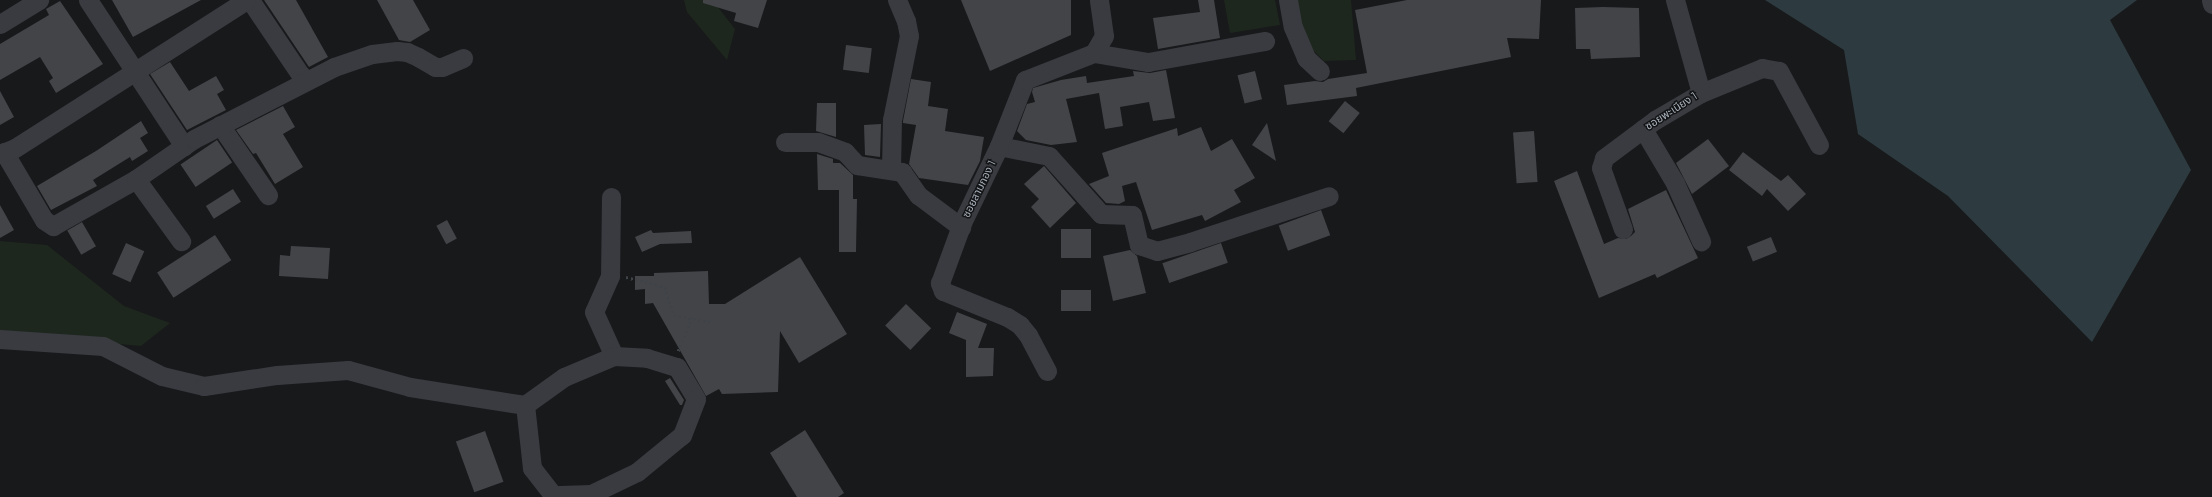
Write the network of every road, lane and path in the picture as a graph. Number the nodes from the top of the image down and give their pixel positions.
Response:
1 (39, 0) edge
2 (88, 0) edge
3 (246, 0) edge
4 (250, 0) edge
5 (898, 0) edge
6 (1099, 0) edge
7 (1288, 0) edge
8 (1675, 0) edge
9 (2211, 0) edge
10 (2212, 4) edge
11 (0, 24) edge
12 (1265, 41) dead end
13 (1094, 53) junction
14 (463, 58) dead end
15 (136, 70) junction
16 (1320, 71) dead end
17 (306, 80) junction
18 (1701, 93) junction
19 (220, 126) junction
20 (1643, 129) junction
21 (785, 142) dead end
22 (1819, 145) dead end
23 (184, 146) junction
24 (999, 146) junction
25 (2, 153) edge
26 (891, 170) junction
27 (136, 179) junction
28 (268, 195) dead end
29 (1329, 196) dead end
30 (612, 197) dead end
31 (961, 227) junction
32 (1623, 229) dead end
33 (181, 241) dead end
34 (1701, 241) dead end
35 (610, 273) junction
36 (692, 318) junction
37 (710, 322) dead end
38 (0, 339) edge
39 (614, 356) junction
40 (672, 366) junction
41 (1048, 371) dead end
42 (525, 405) junction
43 (618, 490) edge

1 - 11 street
2 - 15 street
3 - 15 street
4 - 17 street
5 - 26 street
6 - 13 street
7 - 16 street
8 - 18 street, ซอยพะเนียง 1
9 - 10 street
12 - 13 street
13 - 24 street, ซอยสามกอง 1
14 - 17 street
15 - 23 street
15 - 25 street
17 - 19 street
18 - 20 street, ซอยพะเนียง 1
18 - 22 street
19 - 23 street
19 - 28 street
20 - 32 street, ซอยพะเนียง 1
20 - 34 street
21 - 26 street
23 - 27 street
24 - 29 street
24 - 31 street, ซอยสามกอง 1
25 - 27 street
26 - 31 street
27 - 33 street
30 - 35 street
31 - 41 street, ซอยสามกอง 1
35 - 36 path
35 - 39 street
36 - 37 path
36 - 40 path
38 - 42 street
39 - 40 street
39 - 42 street
40 - 43 street
42 - 43 street

